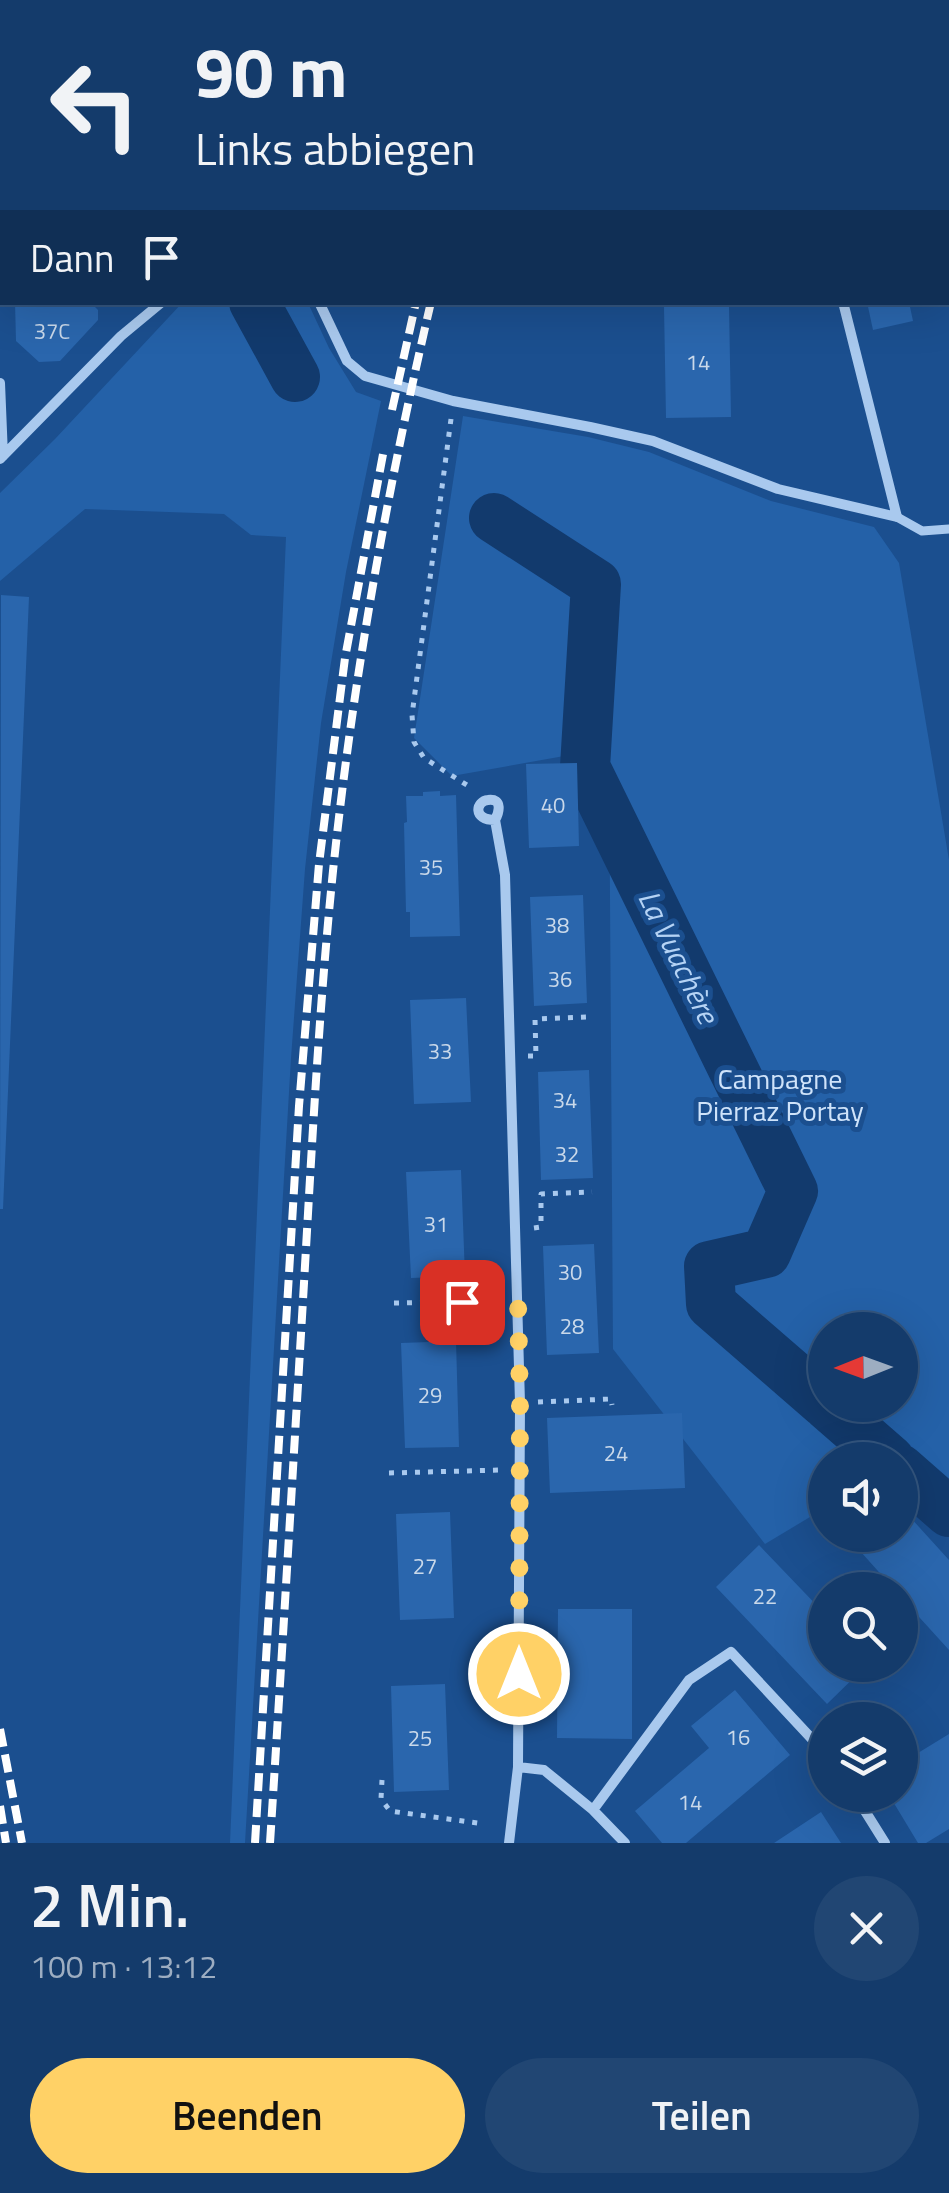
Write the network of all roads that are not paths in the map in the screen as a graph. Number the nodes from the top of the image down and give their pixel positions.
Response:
1 (158, 305) edge
2 (320, 305) edge
3 (843, 305) edge
4 (0, 384) edge
5 (2, 457) edge
6 (897, 517) junction
7 (949, 529) edge
8 (484, 801) road end
9 (808, 1735) edge
10 (518, 1767) junction
11 (593, 1810) junction
12 (866, 1812) edge
13 (509, 1843) edge
14 (625, 1843) edge
15 (885, 1843) edge

1 - 5 street
2 - 6 street
3 - 6 street
4 - 5 street
6 - 7 street
8 - 10 street
9 - 11 street
10 - 11 street
10 - 13 street
11 - 14 street
12 - 15 street

